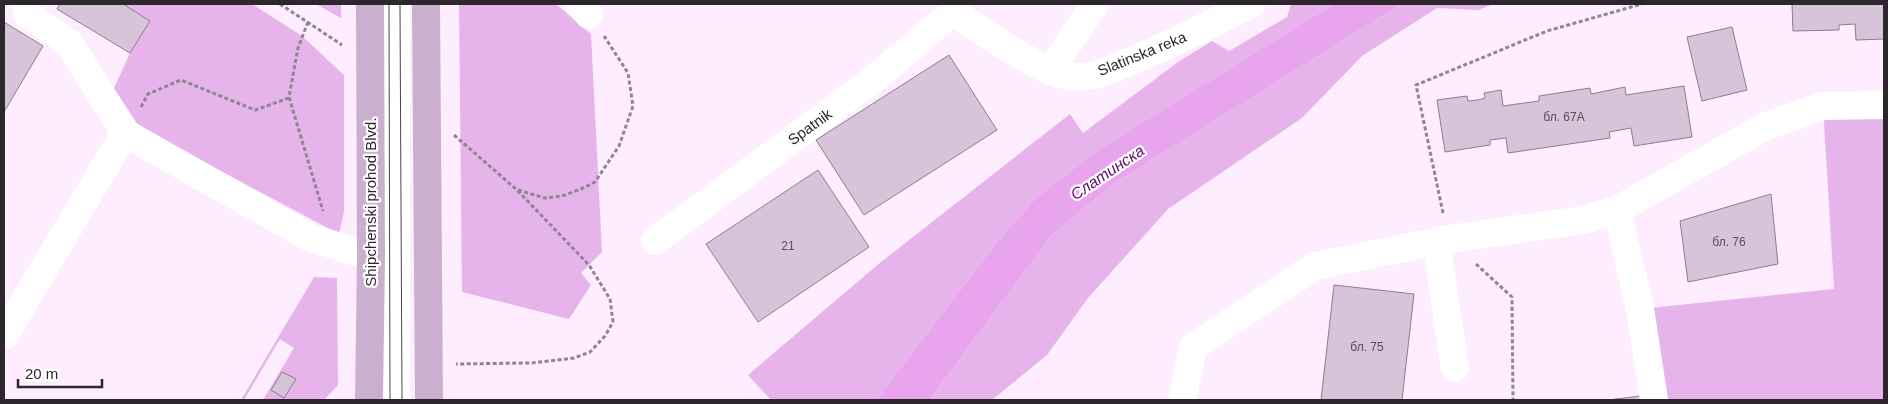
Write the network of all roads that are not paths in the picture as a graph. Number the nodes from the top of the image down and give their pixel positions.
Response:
1 (26, 4) edge
2 (370, 4) edge
3 (396, 4) edge
4 (426, 4) edge
5 (1095, 4) edge
6 (1251, 4) edge
7 (954, 8) edge
8 (1050, 71) junction
9 (1884, 105) edge
10 (125, 133) junction
11 (1617, 210) junction
12 (1442, 240) junction
13 (655, 241) dead end
14 (371, 257) junction
15 (4, 336) edge
16 (1455, 368) dead end
17 (369, 400) edge
18 (396, 400) edge
19 (429, 400) edge
20 (1182, 400) edge
21 (1654, 400) edge

1 - 10 street
2 - 14 main road, Shipchenski prohod Blvd.
3 - 18 street
4 - 19 main road
5 - 8 street
6 - 8 street, Slatinska reka
7 - 8 street, Slatinska reka
7 - 13 street, Spatnik
9 - 11 street
10 - 14 street
10 - 15 street
11 - 12 street
11 - 21 street
12 - 16 street
12 - 20 street
14 - 17 main road, Shipchenski prohod Blvd.

